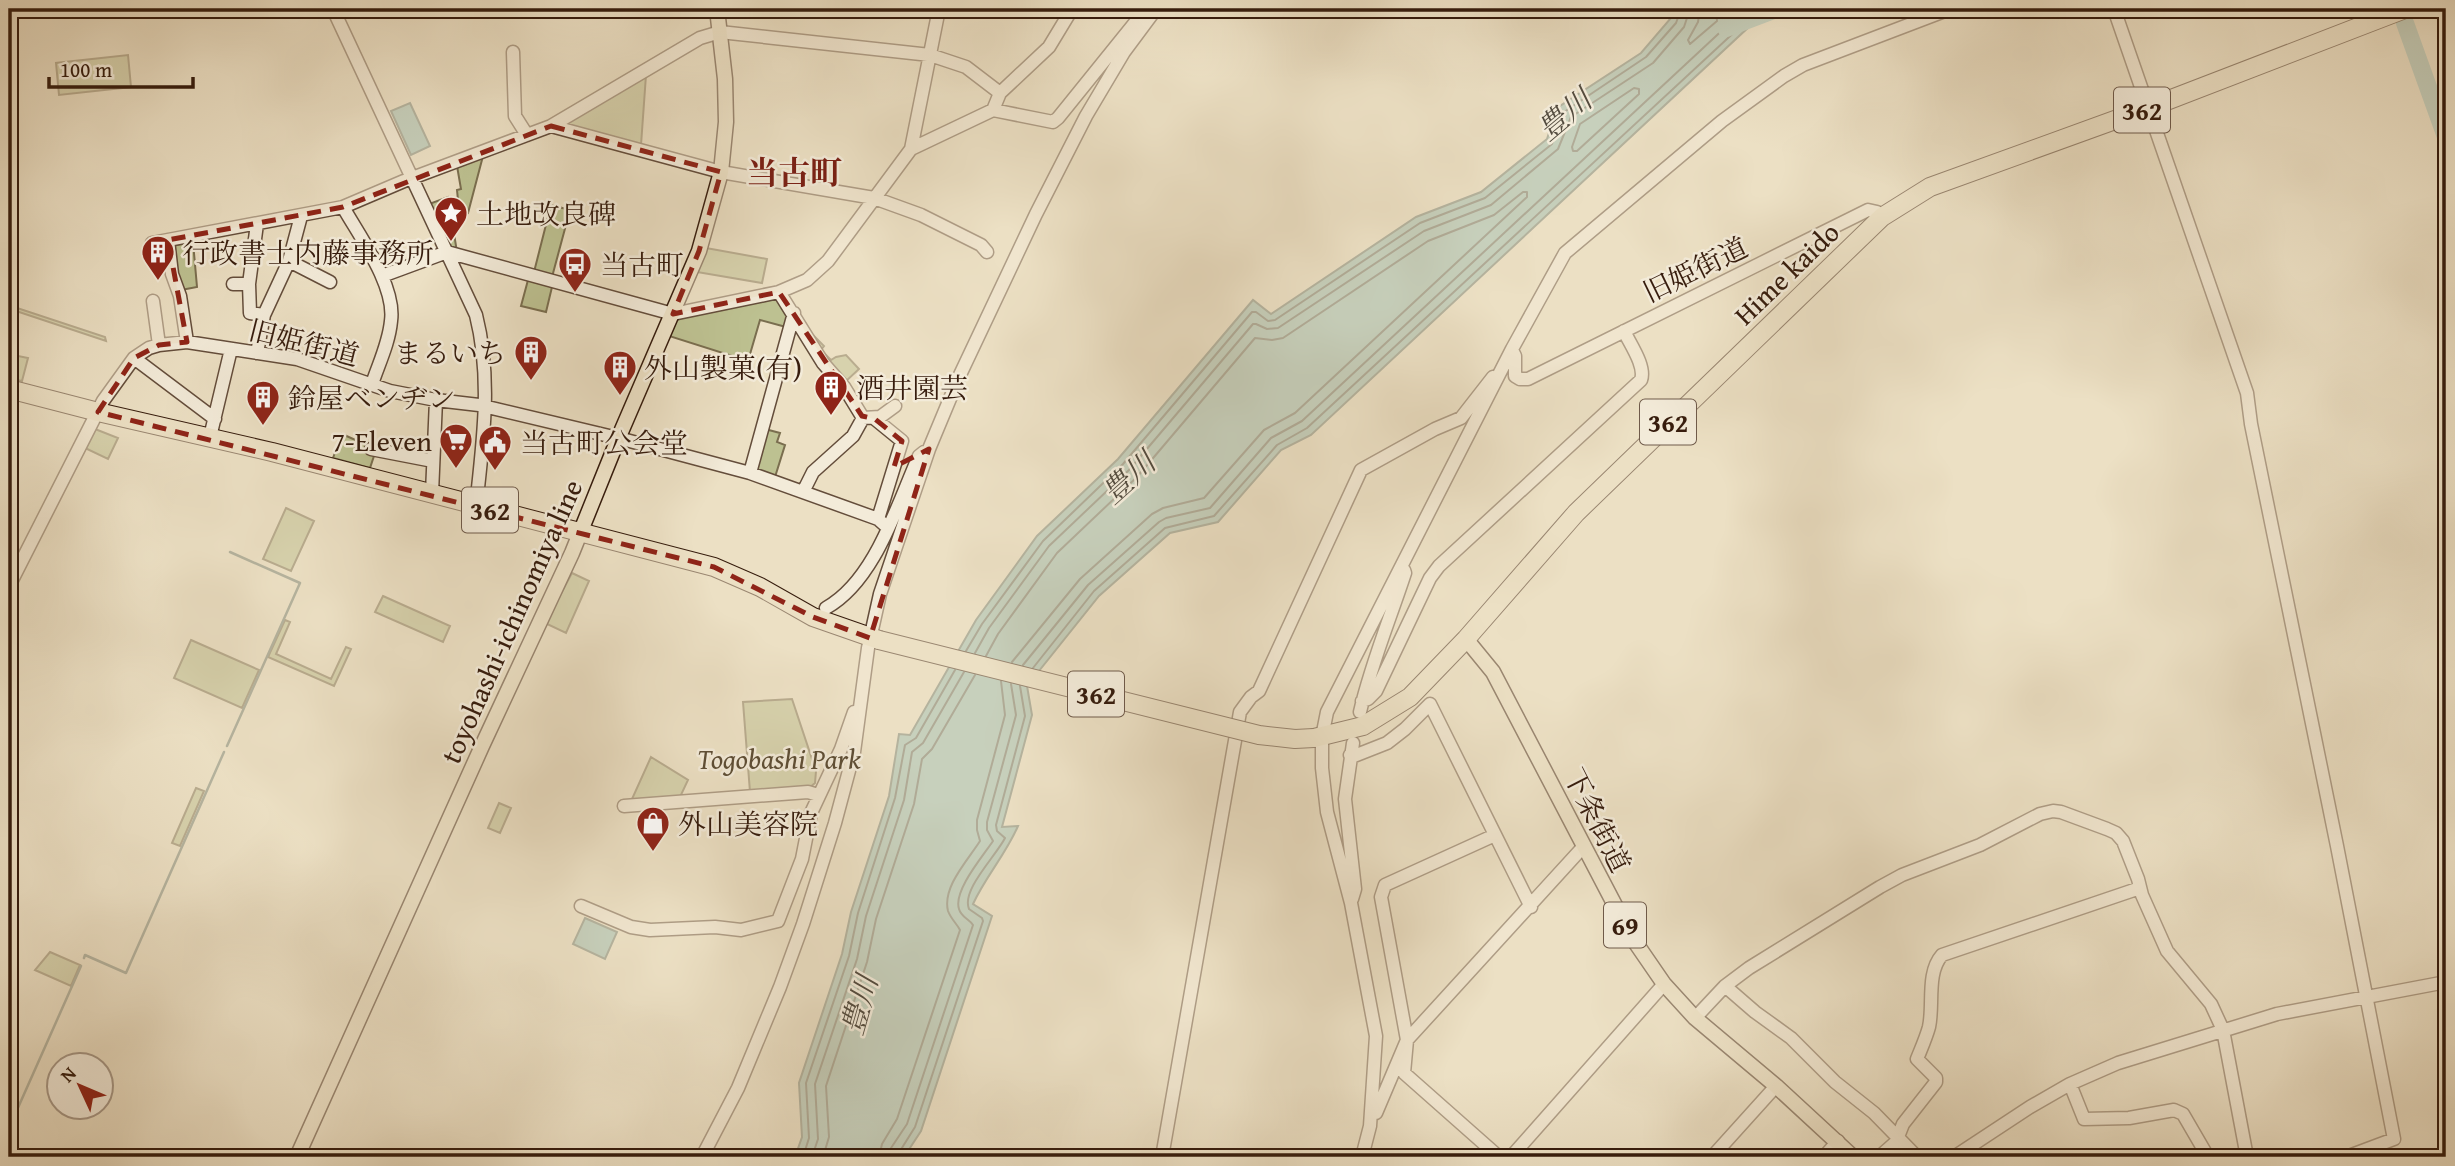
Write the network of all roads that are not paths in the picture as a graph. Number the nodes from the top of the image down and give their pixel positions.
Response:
1 (333, 9) edge
2 (717, 9) edge
3 (939, 9) edge
4 (1072, 9) edge
5 (1147, 9) edge
6 (1156, 9) edge
7 (1950, 9) edge
8 (2114, 9) edge
9 (2405, 9) edge
10 (720, 32) junction
11 (513, 52) dead end
12 (930, 55) junction
13 (1000, 93) junction
14 (2148, 107) junction
15 (993, 110) junction
16 (551, 126) junction
17 (527, 135) junction
18 (911, 149) junction
19 (721, 172) junction
20 (413, 177) junction
21 (874, 198) junction
22 (343, 207) junction
23 (301, 216) junction
24 (1882, 217) junction
25 (257, 224) junction
26 (168, 240) junction
27 (152, 243) dead end
28 (447, 251) junction
29 (987, 252) dead end
30 (289, 261) junction
31 (382, 276) junction
32 (330, 282) dead end
33 (233, 284) dead end
34 (249, 284) junction
35 (779, 292) junction
36 (153, 301) dead end
37 (794, 313) junction
38 (264, 314) junction
39 (673, 314) junction
40 (1624, 331) junction
41 (187, 342) junction
42 (159, 345) junction
43 (231, 349) junction
44 (1512, 349) junction
45 (257, 353) junction
46 (134, 358) junction
47 (1502, 369) junction
48 (372, 384) junction
49 (9, 389) edge
50 (436, 400) junction
51 (895, 406) dead end
52 (486, 407) junction
53 (98, 412) junction
54 (869, 418) junction
55 (215, 419) junction
56 (209, 437) junction
57 (618, 439) junction
58 (371, 449) dead end
59 (929, 449) junction
60 (433, 461) junction
61 (750, 474) junction
62 (803, 492) junction
63 (432, 493) junction
64 (477, 506) junction
65 (883, 523) junction
66 (581, 534) junction
67 (1402, 565) junction
68 (9, 586) edge
69 (826, 608) dead end
70 (875, 639) junction
71 (1466, 639) junction
72 (862, 692) junction
73 (1318, 737) junction
74 (818, 795) junction
75 (624, 806) dead end
76 (1495, 835) junction
77 (1584, 846) junction
78 (2140, 888) junction
79 (1351, 903) junction
80 (581, 906) dead end
81 (1531, 906) junction
82 (2446, 982) edge
83 (1664, 984) junction
84 (1725, 986) junction
85 (2367, 997) junction
86 (1695, 1018) junction
87 (2223, 1030) junction
88 (1407, 1040) junction
89 (2070, 1084) junction
90 (1776, 1086) junction
91 (1370, 1126) junction
92 (1898, 1136) junction
93 (1838, 1141) junction
94 (298, 1157) edge
95 (702, 1157) edge
96 (1162, 1157) edge
97 (1362, 1157) edge
98 (1499, 1157) edge
99 (1511, 1157) edge
100 (1712, 1157) edge
101 (1824, 1157) edge
102 (1853, 1157) edge
103 (1879, 1157) edge
104 (1917, 1157) edge
105 (1954, 1157) edge
106 (2208, 1157) edge
107 (2247, 1157) edge
108 (2346, 1157) edge

1 - 20 street
2 - 10 main road, toyohashi-ichinomiya line
3 - 12 street
4 - 13 street
5 - 15 street
6 - 59 street
7 - 44 street
8 - 14 street
9 - 14 highway, Hime kaido / 362
10 - 12 street
10 - 16 street
10 - 19 main road, toyohashi-ichinomiya line
11 - 17 street
12 - 13 street
12 - 18 street
13 - 15 street
14 - 24 highway, Hime kaido / 362
14 - 85 street
15 - 18 street
16 - 17 street
16 - 19 street
17 - 20 street
18 - 21 street
19 - 21 street
19 - 39 main road, toyohashi-ichinomiya line
20 - 22 street
20 - 28 street
21 - 29 street
21 - 35 street
22 - 23 street
22 - 31 street
23 - 25 street
23 - 30 street
24 - 40 street, 旧姫街道
24 - 71 highway, Hime kaido / 362
25 - 26 street
25 - 34 street
26 - 27 street
26 - 41 street
28 - 31 street
28 - 39 street
28 - 52 street
30 - 32 street
30 - 38 street
31 - 48 street
33 - 34 street
34 - 38 street
35 - 37 street
35 - 39 street
36 - 42 street
37 - 54 street
37 - 61 street
38 - 45 street
39 - 57 main road, toyohashi-ichinomiya line
40 - 44 street, 旧姫街道
40 - 67 street
41 - 42 street, 旧姫街道
41 - 43 street, 旧姫街道
42 - 46 street, 旧姫街道
43 - 45 street, 旧姫街道
43 - 55 street
44 - 47 street
45 - 48 street, 旧姫街道
46 - 53 street, 旧姫街道
46 - 55 street
47 - 67 street
47 - 96 street
48 - 50 street, 旧姫街道
49 - 53 highway, 362
50 - 52 street, 旧姫街道
50 - 60 street
51 - 54 street
52 - 57 street, 旧姫街道
52 - 64 street
53 - 56 highway, 362
53 - 68 street, 旧姫街道
54 - 62 street
54 - 65 street
55 - 56 street
56 - 63 highway, 362
57 - 61 street, 旧姫街道
57 - 66 main road, toyohashi-ichinomiya line
58 - 60 street
59 - 65 street
59 - 70 street
60 - 63 street
61 - 62 street, 旧姫街道
62 - 65 street, 旧姫街道
63 - 64 highway, 362
64 - 66 highway, 362
65 - 69 street
66 - 70 highway, 362
66 - 94 main road, toyohashi-ichinomiya line
67 - 73 street
70 - 72 street
70 - 73 highway, 362, bridge
71 - 73 highway, Hime kaido / 362
71 - 77 main road, 下条街道 / 69
72 - 74 street
72 - 95 street
73 - 79 street
74 - 75 street
74 - 80 street
76 - 79 street
76 - 81 street
76 - 88 street
77 - 81 street
77 - 83 main road, 下条街道 / 69
78 - 84 street
78 - 87 street
78 - 92 street
79 - 91 street
81 - 88 street
82 - 85 street
83 - 86 main road, 下条街道 / 69
83 - 99 street
84 - 86 street
84 - 92 street
85 - 87 street
85 - 108 street
86 - 90 main road, 下条街道 / 69
87 - 89 street
87 - 107 street
88 - 91 street
88 - 98 street
89 - 105 street
89 - 106 street
90 - 93 main road, 下条街道 / 69
90 - 100 street
91 - 97 street
92 - 103 street
92 - 104 street
93 - 101 street
93 - 102 main road, 下条街道 / 69

